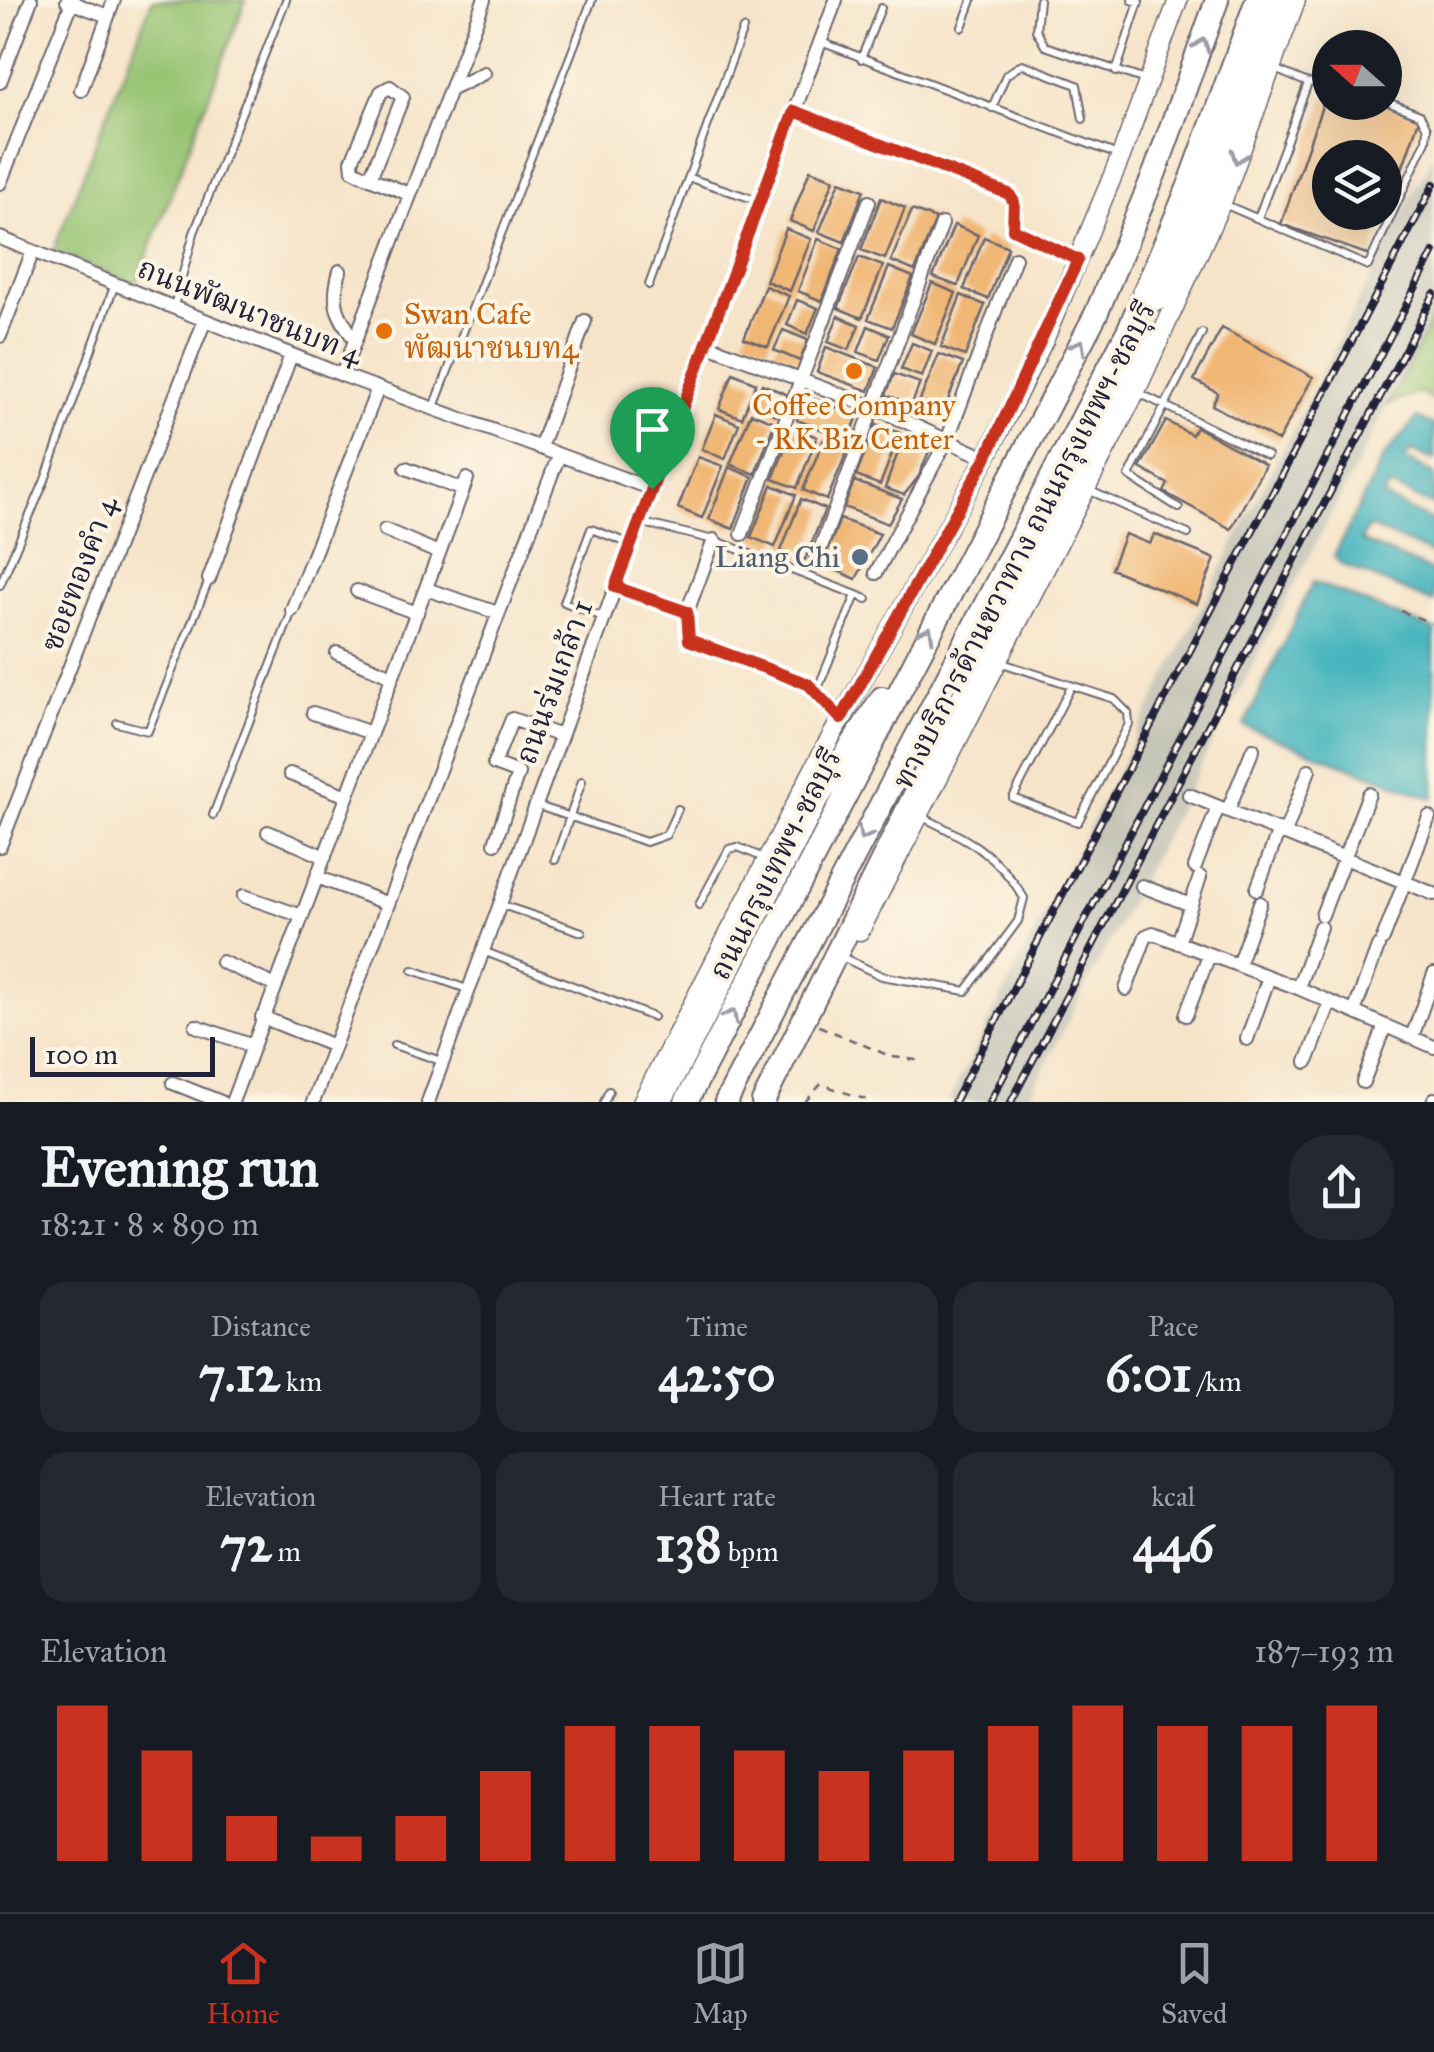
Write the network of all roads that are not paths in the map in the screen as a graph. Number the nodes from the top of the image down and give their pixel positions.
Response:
1 (31, 0) edge
2 (114, 0) edge
3 (286, 0) edge
4 (484, 0) edge
5 (592, 0) edge
6 (836, 0) edge
7 (972, 0) edge
8 (1039, 0) edge
9 (1132, 0) edge
10 (1178, 0) edge
11 (1218, 0) edge
12 (1256, 0) edge
13 (1276, 0) edge
14 (1296, 0) edge
15 (70, 1) edge
16 (881, 8) dead end
17 (108, 16) junction
18 (962, 26) dead end
19 (743, 29) dead end
20 (820, 42) junction
21 (861, 58) junction
22 (1271, 68) junction
23 (1116, 72) junction
24 (484, 73) dead end
25 (0, 82) edge
26 (1149, 82) junction
27 (1308, 83) junction
28 (1312, 83) edge
29 (81, 90) dead end
30 (450, 90) junction
31 (992, 108) junction
32 (1402, 108) edge
33 (794, 111) junction
34 (1083, 119) dead end
35 (1121, 156) junction
36 (370, 178) junction
37 (690, 178) junction
38 (0, 184) edge
39 (409, 194) junction
40 (759, 201) junction
41 (869, 202) dead end
42 (1220, 202) junction
43 (1258, 218) junction
44 (942, 224) dead end
45 (0, 238) edge
46 (32, 251) junction
47 (1015, 258) dead end
48 (1078, 260) junction
49 (340, 272) dead end
50 (115, 284) junction
51 (649, 286) dead end
52 (173, 307) junction
53 (205, 320) junction
54 (586, 322) dead end
55 (1202, 333) dead end
56 (0, 336) edge
57 (355, 340) junction
58 (705, 344) junction
59 (291, 355) junction
60 (342, 375) junction
61 (801, 380) junction
62 (378, 388) junction
63 (1136, 391) junction
64 (1165, 406) junction
65 (873, 407) junction
66 (433, 408) junction
67 (948, 438) junction
68 (540, 448) junction
69 (558, 454) junction
70 (1267, 456) dead end
71 (986, 458) junction
72 (406, 468) dead end
73 (652, 489) junction
74 (1086, 489) junction
75 (1180, 508) dead end
76 (640, 522) junction
77 (385, 530) dead end
78 (742, 534) dead end
79 (1188, 534) dead end
80 (714, 540) junction
81 (631, 544) junction
82 (439, 554) junction
83 (816, 560) dead end
84 (876, 573) dead end
85 (210, 578) joint
86 (0, 585) edge
87 (615, 587) junction
88 (426, 588) junction
89 (358, 591) dead end
90 (856, 595) junction
91 (867, 599) dead end
92 (292, 610) joint
93 (416, 612) junction
94 (687, 612) junction
95 (498, 613) junction
96 (604, 618) junction
97 (337, 652) dead end
98 (998, 661) junction
99 (906, 674) junction
100 (392, 676) junction
101 (1071, 686) junction
102 (944, 687) junction
103 (816, 694) junction
104 (313, 713) dead end
105 (841, 719) junction
106 (117, 723) dead end
107 (371, 734) junction
108 (561, 736) junction
109 (1253, 750) dead end
110 (1309, 770) dead end
111 (290, 774) dead end
112 (582, 782) dead end
113 (1369, 794) dead end
114 (1189, 795) dead end
115 (348, 796) junction
116 (535, 806) junction
117 (678, 808) dead end
118 (1223, 808) junction
119 (213, 815) dead end
120 (918, 816) junction
121 (1429, 817) dead end
122 (569, 818) junction
123 (268, 832) dead end
124 (1282, 832) junction
125 (495, 843) dead end
126 (0, 846) edge
127 (324, 857) junction
128 (1344, 857) junction
129 (768, 859) junction
130 (554, 860) dead end
131 (317, 877) junction
132 (1404, 882) junction
133 (1142, 886) dead end
134 (1434, 894) edge
135 (244, 896) dead end
136 (388, 904) junction
137 (499, 904) junction
138 (1191, 904) junction
139 (699, 905) dead end
140 (302, 916) junction
141 (582, 932) dead end
142 (1178, 943) junction
143 (482, 950) junction
144 (1209, 955) junction
145 (846, 959) junction
146 (222, 962) dead end
147 (1238, 966) junction
148 (413, 970) dead end
149 (1434, 974) edge
150 (1269, 977) junction
151 (276, 986) junction
152 (1298, 988) junction
153 (1126, 989) dead end
154 (468, 990) junction
155 (1330, 1002) junction
156 (1354, 1012) junction
157 (1186, 1015) dead end
158 (263, 1017) junction
159 (653, 1017) dead end
160 (196, 1026) dead end
161 (1385, 1026) junction
162 (1412, 1037) junction
163 (1247, 1039) dead end
164 (394, 1045) dead end
165 (253, 1046) junction
166 (334, 1046) junction
167 (1434, 1047) edge
168 (442, 1061) junction
169 (1308, 1062) dead end
170 (1362, 1082) dead end
171 (173, 1083) dead end
172 (609, 1090) dead end
173 (221, 1102) edge
174 (232, 1102) edge
175 (313, 1102) edge
176 (428, 1102) edge
177 (604, 1102) edge
178 (642, 1102) edge
179 (660, 1102) edge
180 (686, 1102) edge
181 (726, 1102) edge
182 (747, 1102) edge
183 (762, 1102) edge
184 (772, 1102) edge

1 - 25 street
2 - 17 street
3 - 52 lane
4 - 30 street
5 - 66 lane
6 - 20 street, ถนนร่มเกล้า 1
7 - 18 lane
8 - 23 lane
9 - 23 lane
10 - 26 main road
99 -> 11 highway, ถนนกรุงเทพฯ-ชลบุรี
12 - 102 highway
13 - 183 highway
14 - 22 main road, ทางบริการด้านขวาทาง ถนนกรุงเทพฯ-ชลบุรี
15 - 17 street
15 - 38 street
16 - 21 lane
17 - 29 street
19 - 37 lane
20 - 21 lane
20 - 33 street, ถนนร่มเกล้า 1
21 - 31 lane
22 - 27 lane
22 -> 42 main road, ทางบริการด้านขวาทาง ถนนกรุงเทพฯ-ชลบุรี
23 - 26 lane
24 - 30 street
26 - 35 main road
27 - 28 lane
27 - 43 lane
30 - 39 street
31 - 34 lane
31 - 35 lane
32 - 43 lane
33 - 40 street, ถนนร่มเกล้า 1
33 - 48 street
35 - 48 main road
36 - 36 street
36 - 39 street
37 - 40 lane
37 - 51 lane
39 - 57 street
40 - 58 street, ถนนร่มเกล้า 1
41 - 61 street
42 - 43 lane
42 - 63 main road, ทางบริการด้านขวาทาง ถนนกรุงเทพฯ-ชลบุรี
44 - 65 street
45 - 46 street, ถนนพัฒนาชนบท 4
46 - 50 street, ถนนพัฒนาชนบท 4
46 - 56 street
47 - 67 street
48 - 71 main road
49 - 57 street
50 - 52 street, ถนนพัฒนาชนบท 4
50 - 86 lane
52 - 53 street, ถนนพัฒนาชนบท 4
53 - 59 street, ถนนพัฒนาชนบท 4
53 - 126 street, ซอยทองคำ 4
54 - 68 street
55 - 64 lane
57 - 60 street
58 - 61 street
58 - 73 street, ถนนร่มเกล้า 1
59 - 60 street, ถนนพัฒนาชนบท 4
59 - 85 street
60 - 62 street, ถนนพัฒนาชนบท 4
61 - 65 street
61 - 78 street
62 - 66 street, ถนนพัฒนาชนบท 4
62 - 92 street
63 - 64 lane
63 - 74 main road, ทางบริการด้านขวาทาง ถนนกรุงเทพฯ-ชลบุรี
64 - 70 lane
64 - 75 lane
65 - 67 street
65 - 83 street
66 - 68 street, ถนนพัฒนาชนบท 4
67 - 71 street
67 - 84 street
68 - 69 street, ถนนพัฒนาชนบท 4
69 - 73 street, ถนนพัฒนาชนบท 4
69 - 95 street
71 - 105 main road
72 - 82 street
73 - 76 street, ถนนร่มเกล้า 1
74 - 79 lane
74 - 98 main road, ทางบริการด้านขวาทาง ถนนกรุงเทพฯ-ชลบุรี
76 - 80 lane
76 - 81 street, ถนนร่มเกล้า 1
77 - 82 street
80 - 90 lane
80 - 94 street
81 - 87 street, ถนนร่มเกล้า 1
81 - 96 lane
82 - 88 street
85 - 106 lane
87 - 94 street
87 - 96 street, ถนนร่มเกล้า 1
88 - 93 street
88 - 95 street
89 - 93 street
90 - 91 lane
90 - 103 lane
92 - 119 lane
93 - 100 street
94 - 103 lane
95 - 136 street
96 - 108 street, ถนนร่มเกล้า 1
97 - 100 street
98 - 101 lane
98 - 120 main road, ทางบริการด้านขวาทาง ถนนกรุงเทพฯ-ชลบุรี
99 - 179 highway
180 -> 99 highway, ถนนกรุงเทพฯ-ชลบุรี
100 - 107 street
101 - 101 lane
102 -> 181 highway
102 - 182 highway
103 - 105 lane
104 - 107 street
105 - 129 main road
107 - 115 street
108 - 116 street, ถนนร่มเกล้า 1
108 - 125 street
109 - 118 street
110 - 124 street
111 - 115 street
112 - 122 lane
113 - 128 street
114 - 118 street
115 - 127 street
116 - 122 lane
116 - 137 street, ถนนร่มเกล้า 1
117 - 122 lane
118 - 124 street
118 - 138 street
120 - 145 main road, ทางบริการด้านขวาทาง ถนนกรุงเทพฯ-ชลบุรี
120 - 145 lane
121 - 132 street
122 - 130 lane
123 - 127 street
124 - 128 street
124 - 147 street
127 - 131 street
128 - 132 street
128 - 152 street
129 - 139 lane
129 - 178 main road
131 - 136 street
131 - 140 street
132 - 134 street
132 - 156 street
133 - 138 street
135 - 140 street
136 - 166 street
137 - 141 lane
137 - 143 street, ถนนร่มเกล้า 1
138 - 142 street
140 - 151 street
142 - 144 street
142 - 153 street
143 - 154 street, ถนนร่มเกล้า 1
143 - 159 lane
144 - 147 street
144 - 157 street
145 - 184 main road, ทางบริการด้านขวาทาง ถนนกรุงเทพฯ-ชลบุรี
146 - 151 street
147 - 150 street
148 - 154 lane
149 - 162 street
150 - 152 street
150 - 163 street
151 - 158 street
152 - 155 street
154 - 168 street, ถนนร่มเกล้า 1
155 - 156 street
155 - 169 street
156 - 161 street
158 - 165 street
158 - 166 street
160 - 165 street
161 - 162 street
161 - 170 street
162 - 167 street
164 - 168 lane
165 - 174 street
166 - 175 street
168 - 176 street, ถนนร่มเกล้า 1
171 - 173 street
172 - 177 lane

